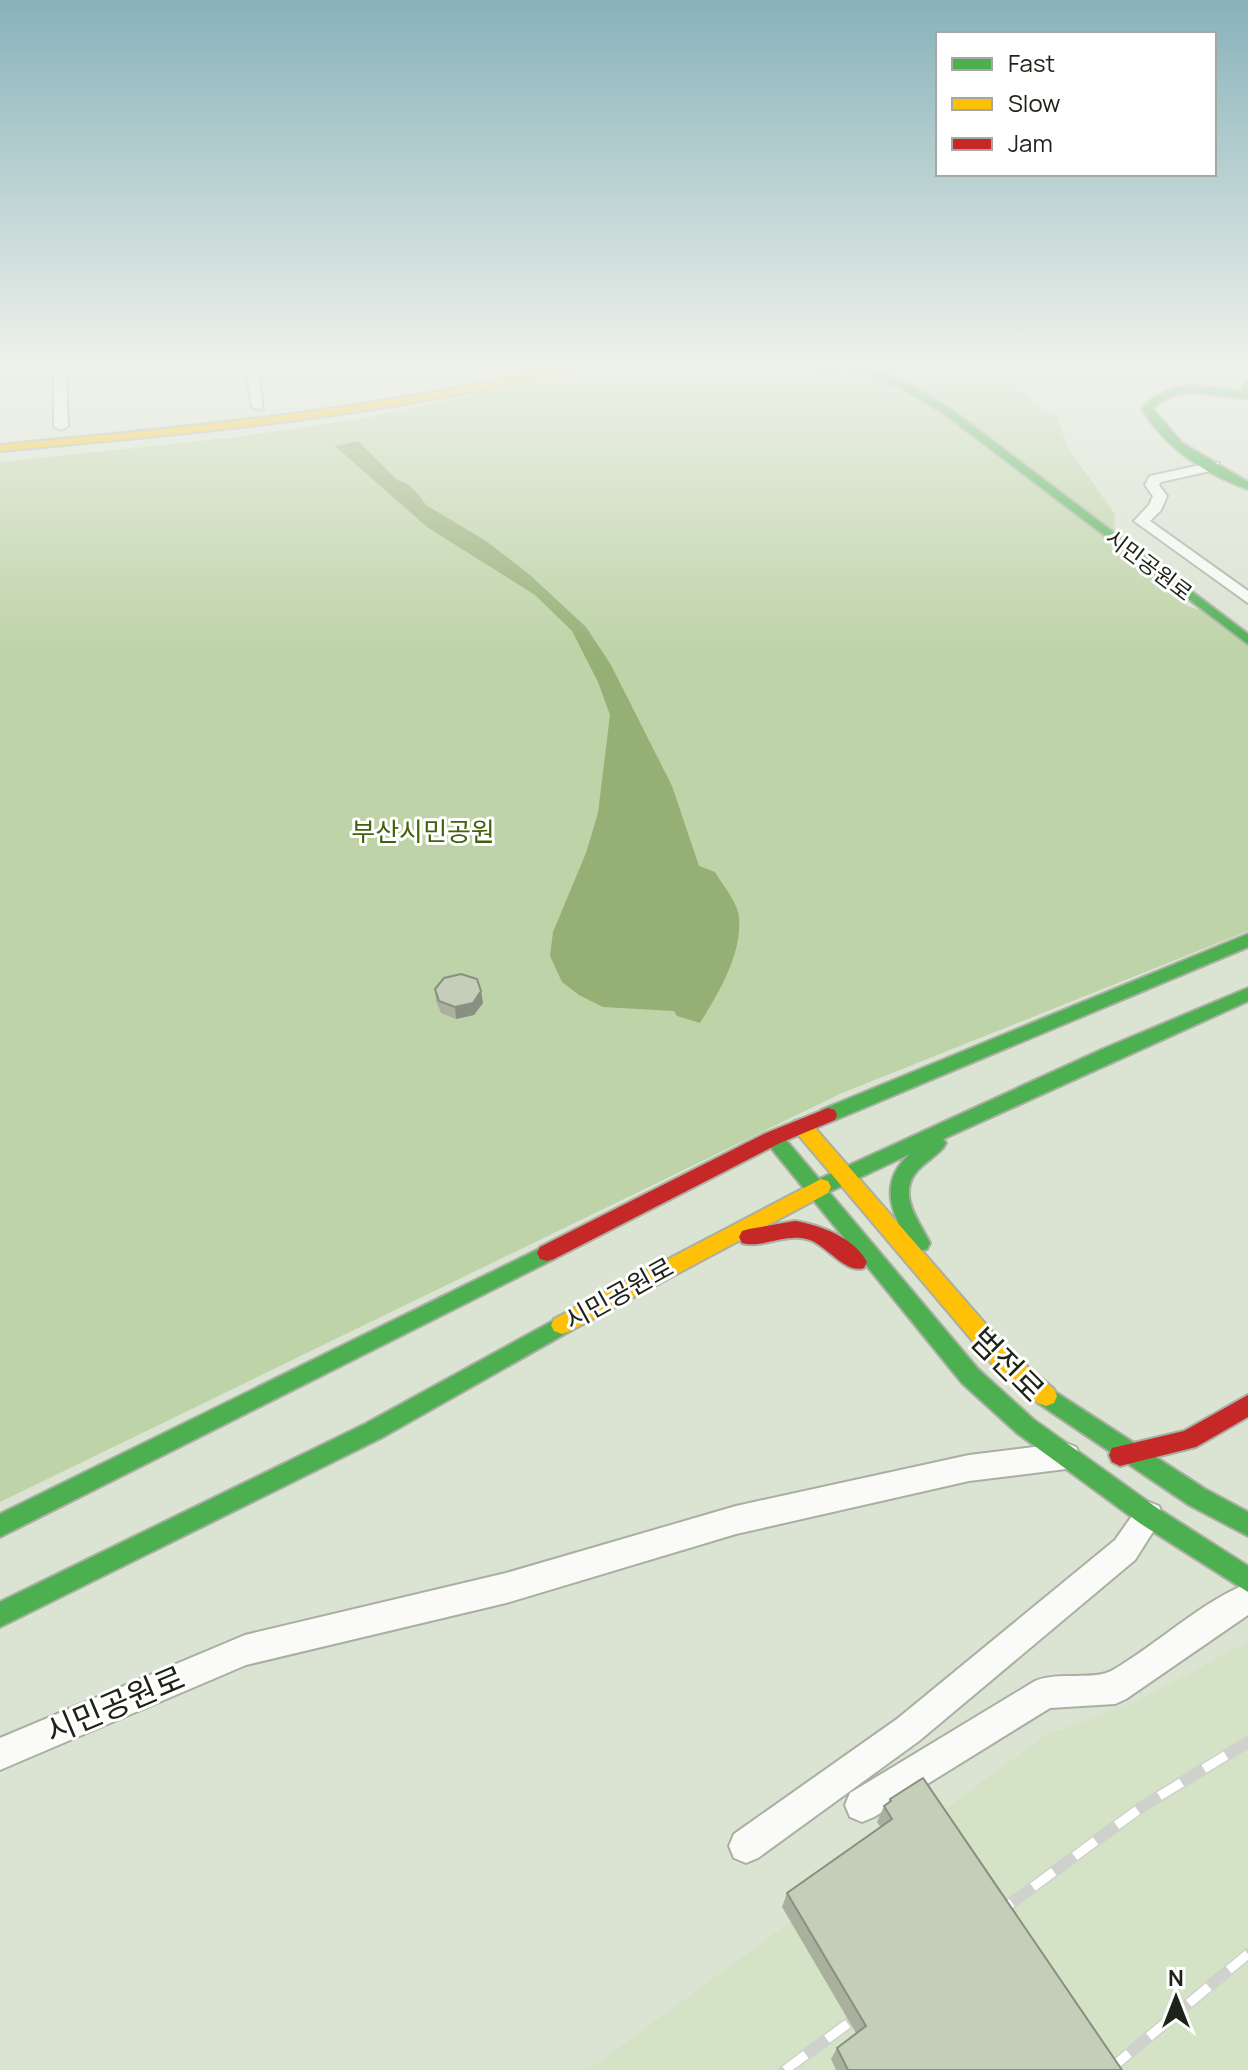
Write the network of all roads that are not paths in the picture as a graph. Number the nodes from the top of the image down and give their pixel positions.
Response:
1 (1010, 461) edge
2 (1206, 461) edge
3 (1214, 466) junction
4 (1248, 486) edge
5 (1248, 598) edge
6 (1248, 640) edge
7 (1248, 940) edge
8 (1248, 994) edge
9 (802, 1126) junction
10 (944, 1130) junction
11 (773, 1138) junction
12 (845, 1175) junction
13 (817, 1189) junction
14 (707, 1247) junction
15 (933, 1279) junction
16 (892, 1281) junction
17 (1248, 1405) edge
18 (1131, 1455) junction
19 (1068, 1456) junction
20 (1149, 1516) junction
21 (1248, 1525) edge
22 (0, 1526) edge
23 (1248, 1580) edge
24 (1248, 1598) edge
25 (0, 1615) edge
26 (0, 1754) edge
27 (862, 1805) dead end
28 (746, 1846) dead end

1 - 6 main road, 시민공원로
2 - 3 main road
3 - 4 main road
3 - 5 street
7 - 9 main road
8 - 10 main road, 시민공원로
9 - 11 main road
9 - 12 main road, 범전로
10 - 12 main road, 시민공원로
10 - 15 main road
11 - 13 main road, 범전로
11 - 22 main road
12 - 13 main road, 시민공원로
12 - 15 main road, 범전로
13 - 14 main road, 시민공원로
13 - 16 main road, 범전로
14 - 16 main road
14 - 25 main road, 시민공원로
15 - 18 main road, 범전로
16 - 19 main road, 범전로
17 - 18 main road
18 - 19 main road
18 - 21 main road, 범전로
19 - 20 main road, 범전로
19 - 26 street, 시민공원로
20 - 23 main road, 범전로
20 - 28 street
24 - 27 street

